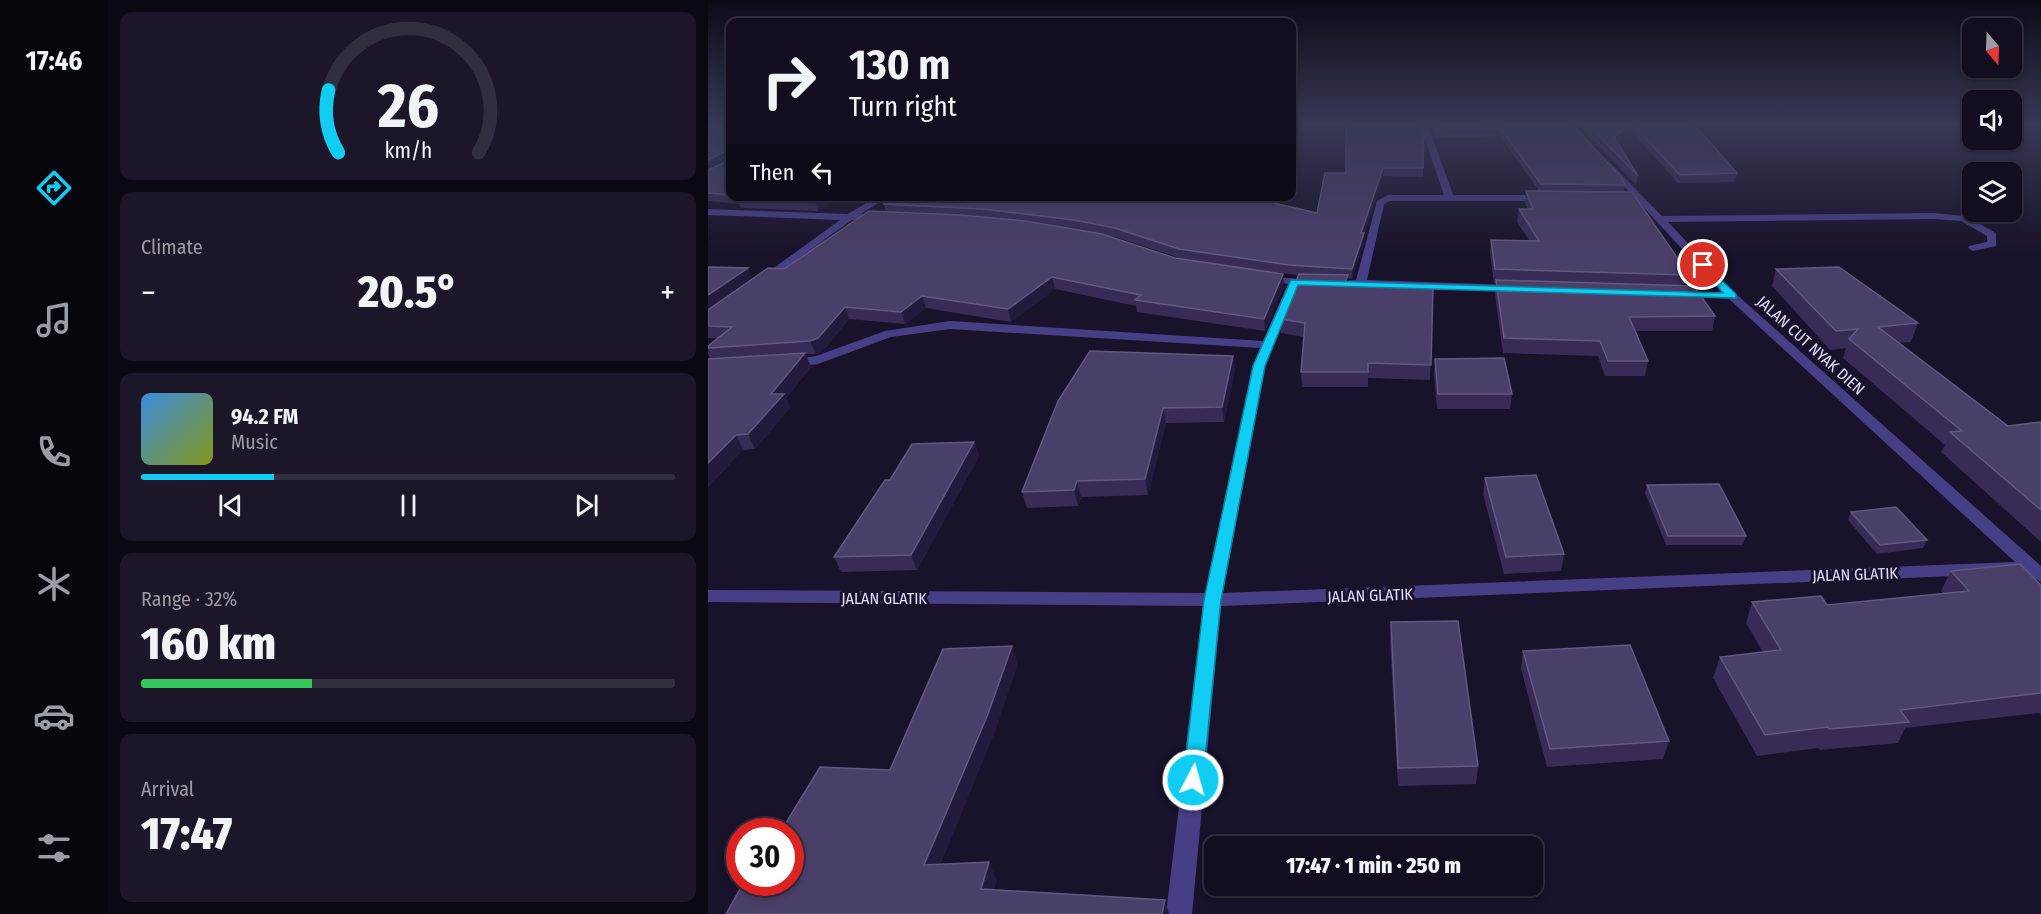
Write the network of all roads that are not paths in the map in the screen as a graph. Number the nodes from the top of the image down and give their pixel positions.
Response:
1 (1439, 168) edge
2 (1609, 168) edge
3 (1449, 196) junction
4 (1550, 198) edge
5 (877, 201) edge
6 (708, 212) edge
7 (850, 217) junction
8 (895, 218) edge
9 (1660, 219) junction
10 (1973, 248) dead end
11 (1253, 276) edge
12 (1294, 282) junction
13 (1361, 283) junction
14 (755, 286) edge
15 (1523, 288) edge
16 (1674, 294) edge
17 (1732, 296) junction
18 (1268, 345) junction
19 (775, 365) edge
20 (2036, 571) edge
21 (708, 596) edge
22 (1213, 600) junction
23 (1179, 914) edge

1 - 3 street
2 - 9 street, JALAN CUT NYAK DIEN
3 - 4 street
3 - 13 street
5 - 7 street
6 - 7 street
7 - 8 street
7 - 14 street
9 - 10 street
9 - 17 street, JALAN CUT NYAK DIEN
11 - 12 street
12 - 13 street
12 - 18 street
13 - 15 street
16 - 17 street
17 - 20 street, JALAN CUT NYAK DIEN
18 - 19 street
18 - 22 street
20 - 22 street, JALAN GLATIK
21 - 22 street, JALAN GLATIK
22 - 23 street

